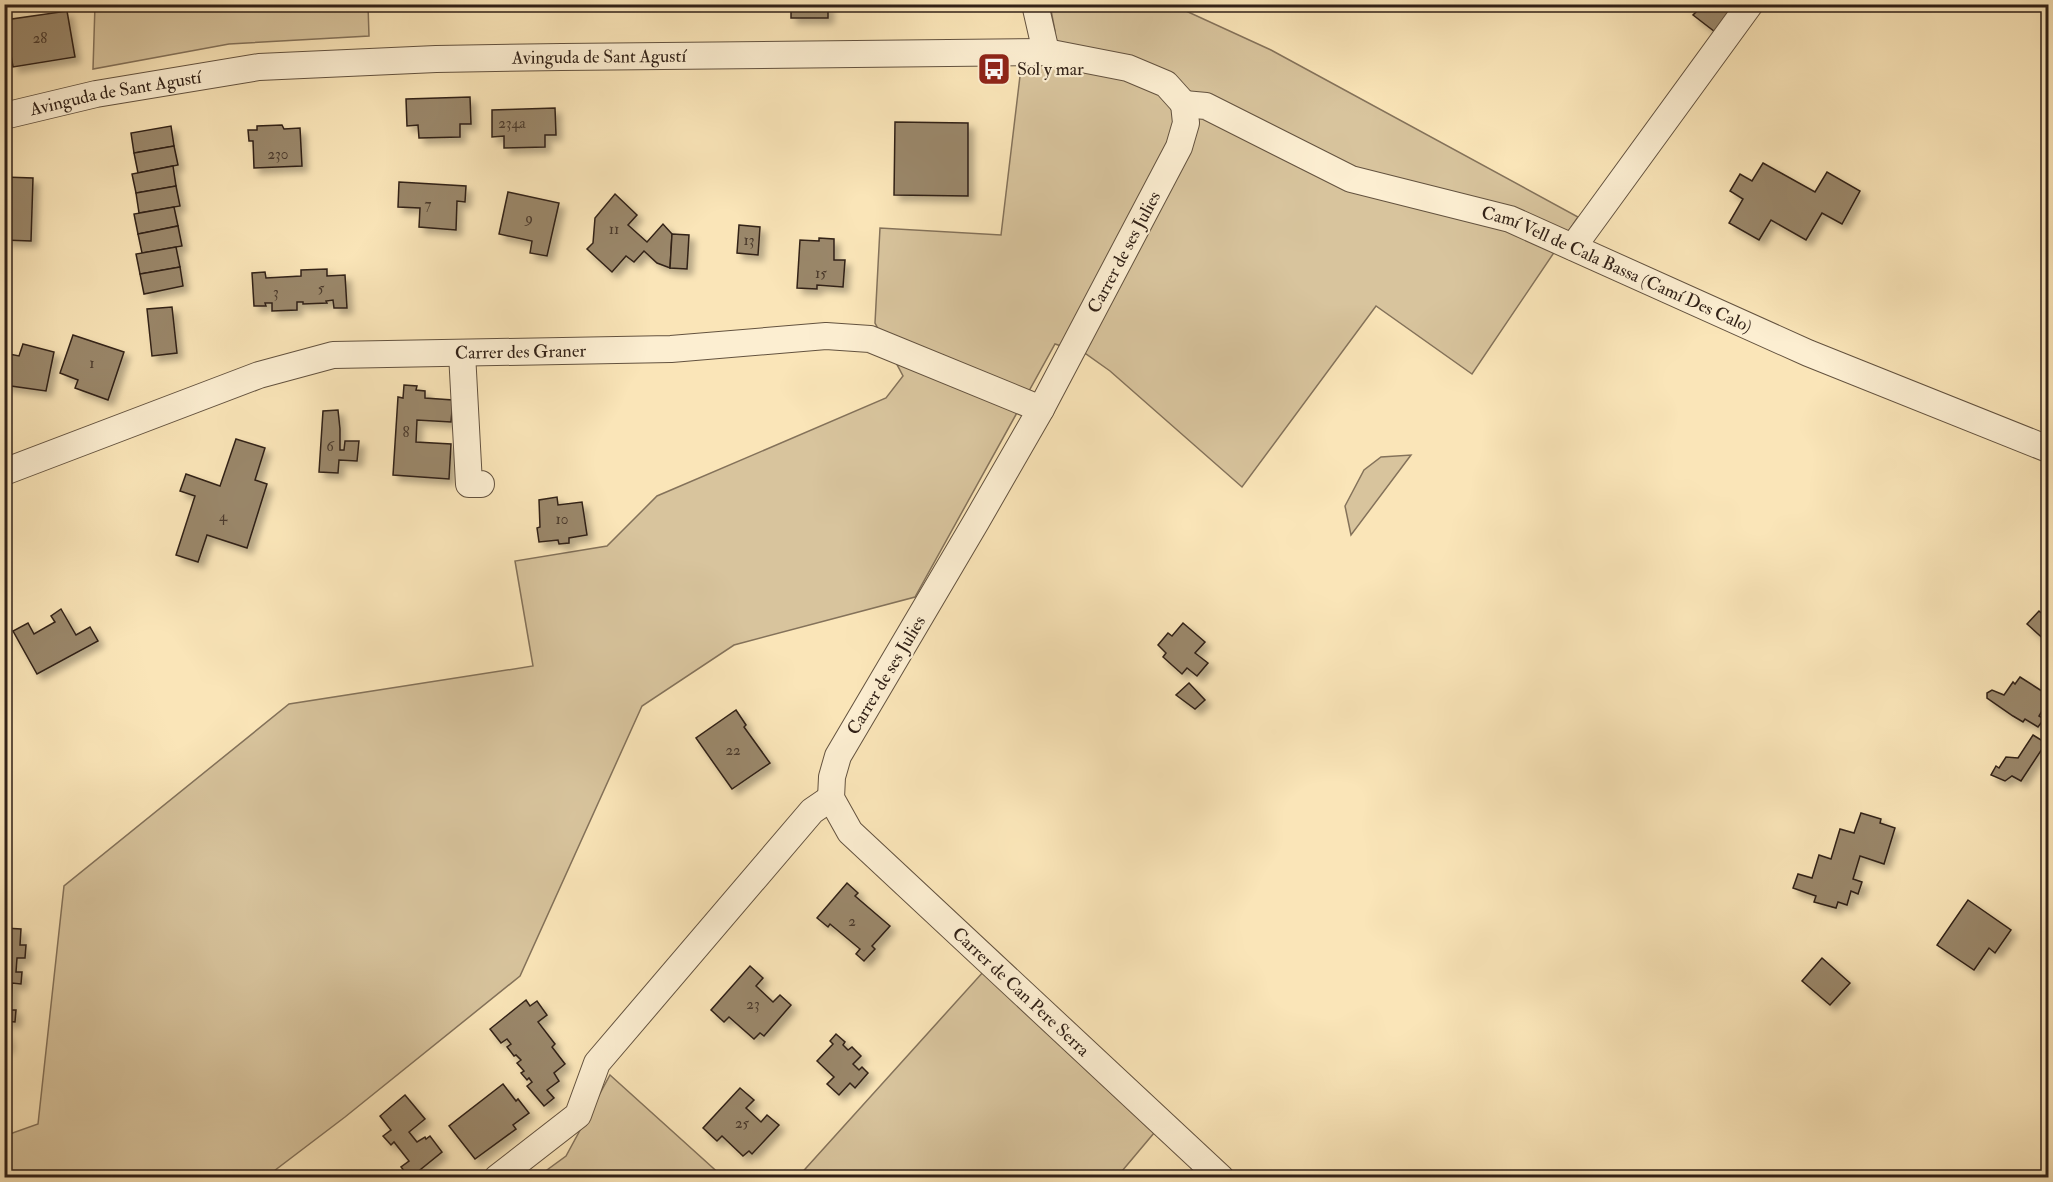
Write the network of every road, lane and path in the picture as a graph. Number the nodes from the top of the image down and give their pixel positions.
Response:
1 (1035, 4) edge
2 (1750, 4) edge
3 (1046, 52) junction
4 (1184, 104) junction
5 (4, 116) edge
6 (1573, 247) junction
7 (462, 353) junction
8 (1041, 409) junction
9 (2049, 449) edge
10 (4, 472) edge
11 (481, 484) dead end
12 (831, 798) junction
13 (497, 1178) edge
14 (1221, 1178) edge

1 - 3 street
2 - 6 street
3 - 4 street, Avinguda de Sant Agustí
3 - 5 street, Avinguda de Sant Agustí
4 - 6 street, Camí Vell de Cala Bassa (Camí Des Calo)
4 - 8 street, Carrer de ses Julies
6 - 9 street, Camí Vell de Cala Bassa (Camí Des Calo)
7 - 8 street, Carrer des Graner
7 - 10 street, Carrer des Graner
7 - 11 street
8 - 12 street, Carrer de ses Julies
12 - 13 street
12 - 14 street, Carrer de Can Pere Serra

